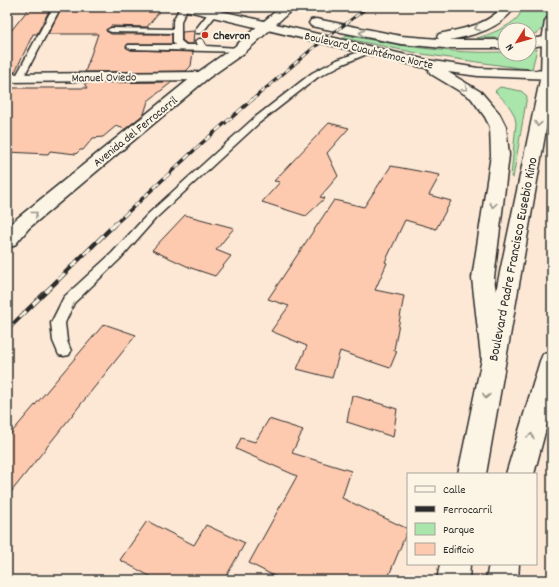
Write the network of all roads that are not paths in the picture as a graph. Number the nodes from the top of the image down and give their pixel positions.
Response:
1 (57, 7) edge
2 (184, 7) edge
3 (188, 7) edge
4 (509, 7) edge
5 (217, 10) edge
6 (286, 14) edge
7 (552, 21) edge
8 (266, 26) junction
9 (111, 30) dead end
10 (177, 31) junction
11 (401, 40) junction
12 (551, 40) edge
13 (537, 42) edge
14 (497, 44) edge
15 (130, 47) dead end
16 (184, 47) junction
17 (204, 48) junction
18 (239, 50) junction
19 (370, 51) junction
20 (405, 59) junction
21 (202, 76) junction
22 (13, 78) edge
23 (549, 81) edge
24 (7, 241) edge
25 (64, 351) dead end
26 (493, 357) junction
27 (552, 361) edge
28 (472, 473) edge
29 (520, 473) edge
30 (455, 565) edge
31 (504, 565) edge
32 (453, 580) edge
33 (502, 580) edge

1 - 22 lane
2 - 10 lane
3 - 5 main road, Boulevard Cuauhtémoc Norte
4 -> 11 main road
5 - 8 main road, Boulevard Cuauhtémoc Norte
5 - 17 lane
6 - 8 main road, Avenida del Ferrocarril
11 -> 6 main road, Boulevard Cuauhtémoc Norte
7 - 12 main road, Boulevard Padre Francisco Eusebio Kino
8 - 18 main road, Avenida del Ferrocarril
8 - 19 main road, Boulevard Cuauhtémoc Norte
9 - 10 lane
10 - 16 lane
11 - 14 main road, Boulevard Cuauhtémoc Norte
12 - 13 main road
12 - 23 main road, Boulevard Padre Francisco Eusebio Kino
15 - 16 lane
16 - 17 lane
17 - 18 lane
18 - 21 main road, Avenida del Ferrocarril
19 - 20 main road, Boulevard Cuauhtémoc Norte
19 - 25 lane
20 - 23 main road, Boulevard Cuauhtémoc Norte
20 -> 26 main road
21 - 22 main road, Manuel Oviedo
24 -> 21 main road, Avenida del Ferrocarril
23 -> 26 main road, Boulevard Padre Francisco Eusebio Kino
26 -> 28 main road, Boulevard Padre Francisco Eusebio Kino
29 -> 27 main road
30 - 32 main road
31 - 33 main road

